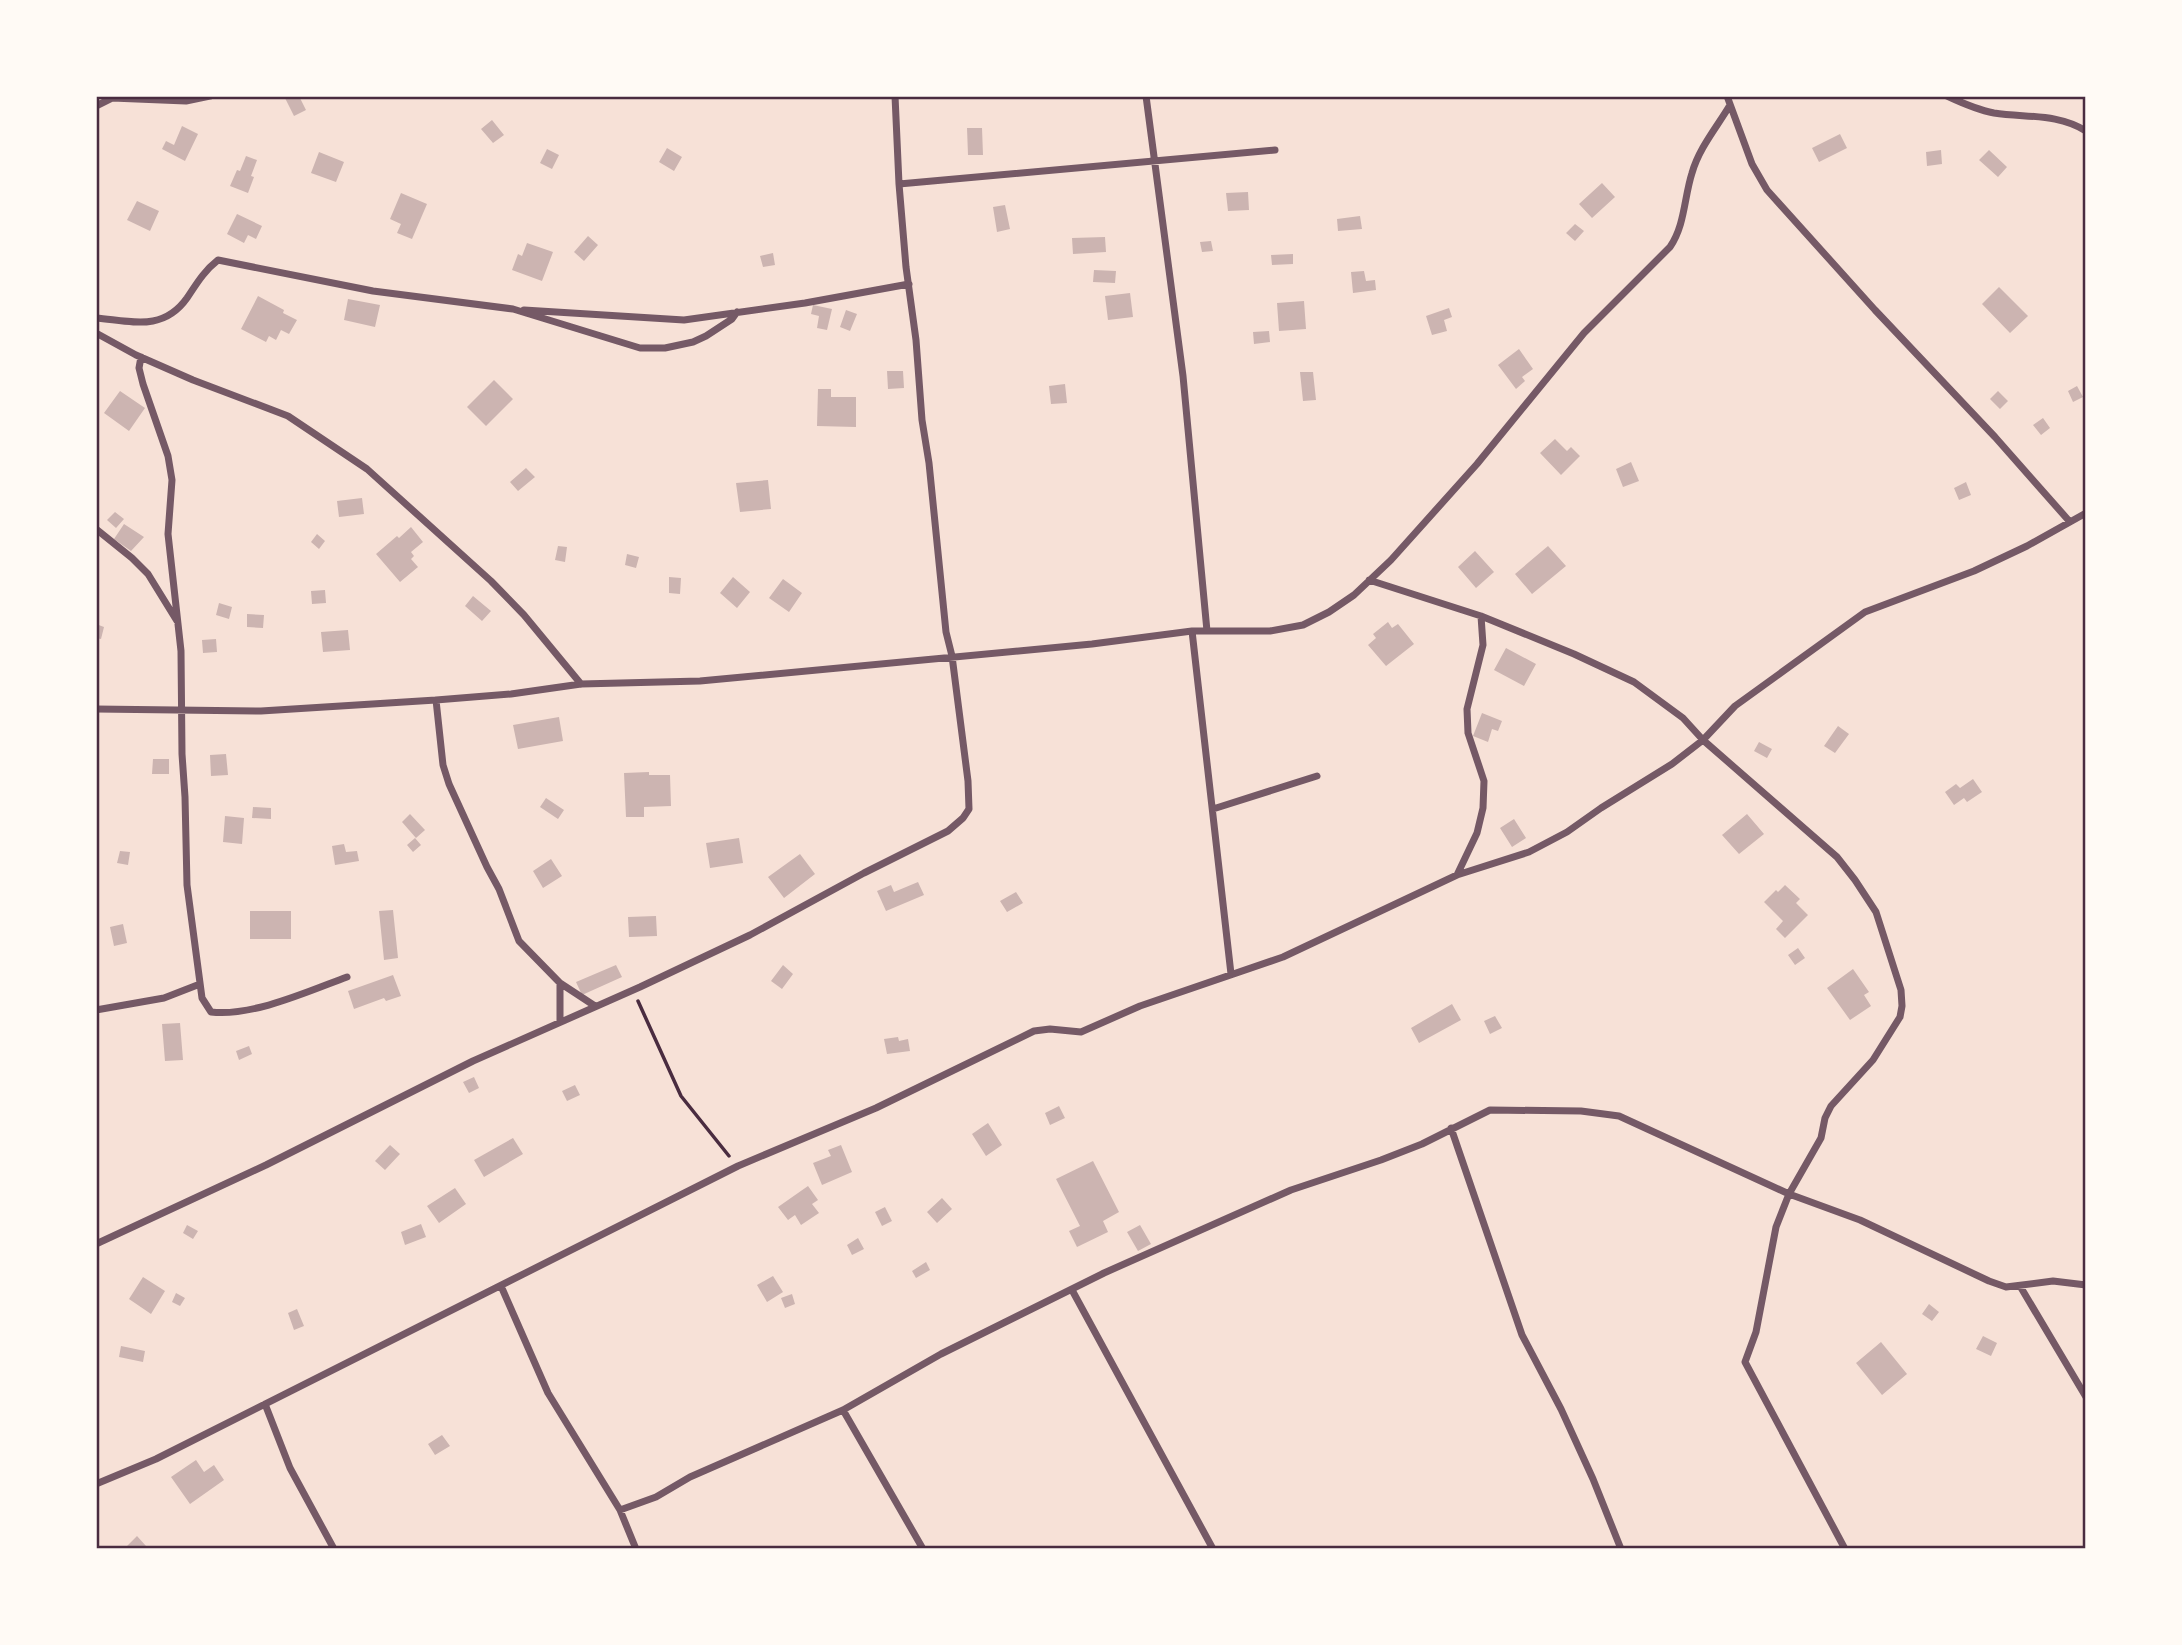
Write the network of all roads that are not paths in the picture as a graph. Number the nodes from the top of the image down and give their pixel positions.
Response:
1 (210, 96) edge
2 (894, 96) edge
3 (1146, 96) edge
4 (1727, 96) edge
5 (1947, 96) edge
6 (1730, 105) junction
7 (96, 106) edge
8 (2086, 131) edge
9 (1275, 150) dead end
10 (1156, 161) junction
11 (899, 184) junction
12 (909, 284) junction
13 (513, 309) junction
14 (737, 312) junction
15 (96, 318) edge
16 (96, 333) edge
17 (141, 357) junction
18 (2086, 513) edge
19 (2070, 522) junction
20 (96, 529) edge
21 (1369, 580) junction
22 (1481, 616) junction
23 (178, 621) junction
24 (1192, 631) junction
25 (1207, 631) junction
26 (952, 656) junction
27 (581, 684) junction
28 (436, 700) junction
29 (96, 709) edge
30 (181, 711) junction
31 (1703, 740) junction
32 (1317, 776) dead end
33 (1213, 809) junction
34 (1457, 875) junction
35 (1231, 974) junction
36 (347, 977) dead end
37 (560, 983) junction
38 (200, 984) junction
39 (594, 1006) junction
40 (96, 1010) edge
41 (560, 1021) junction
42 (1451, 1128) junction
43 (1789, 1194) junction
44 (96, 1244) edge
45 (2086, 1285) edge
46 (501, 1286) junction
47 (2020, 1286) junction
48 (1072, 1290) junction
49 (2086, 1397) edge
50 (265, 1404) junction
51 (843, 1410) junction
52 (96, 1484) edge
53 (620, 1510) junction
54 (334, 1549) edge
55 (636, 1549) edge
56 (923, 1549) edge
57 (1213, 1549) edge
58 (1621, 1549) edge
59 (1845, 1549) edge

1 - 7 street
2 - 11 street
3 - 10 street
4 - 6 street
5 - 8 street
6 - 19 street
6 - 21 street
9 - 10 street
10 - 11 street
10 - 25 street
11 - 12 street
12 - 14 street
12 - 26 street
13 - 14 street
13 - 14 street
13 - 15 street
16 - 17 street
17 - 23 street
17 - 27 street
18 - 19 street
19 - 31 street
20 - 23 street
21 - 22 street
21 - 25 street
22 - 31 street
22 - 34 street
23 - 30 street
24 - 25 street
24 - 26 street
24 - 33 street
26 - 27 street
26 - 39 street
27 - 28 street
28 - 30 street
28 - 37 street
29 - 30 street
30 - 38 street
31 - 34 street
31 - 43 street
32 - 33 street
33 - 35 street
34 - 35 street
35 - 46 street
36 - 38 street
37 - 39 street
37 - 41 street
38 - 40 street
39 - 41 street
41 - 44 street
42 - 43 street
42 - 48 street
42 - 58 street
43 - 47 street
43 - 59 street
45 - 47 street
46 - 50 street
46 - 53 street
47 - 49 street
48 - 51 street
48 - 57 street
50 - 52 street
50 - 54 street
51 - 53 street
51 - 56 street
53 - 55 street

